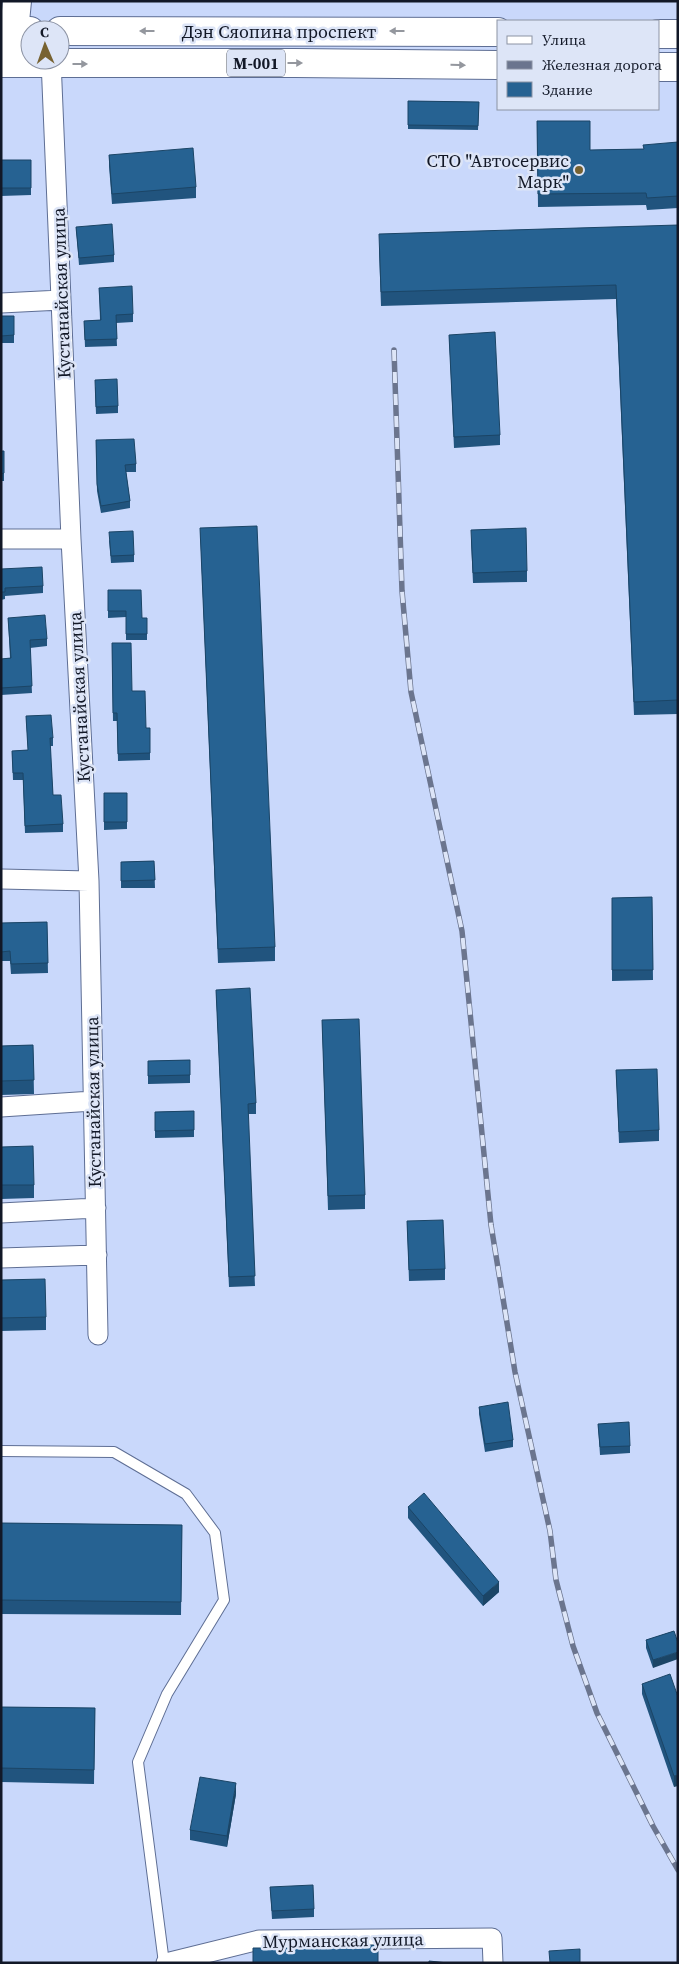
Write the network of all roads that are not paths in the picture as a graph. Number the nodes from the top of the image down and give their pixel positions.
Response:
1 (17, 1) edge
2 (15, 31) edge
3 (70, 31) edge
4 (497, 32) edge
5 (659, 34) edge
6 (678, 34) edge
7 (70, 62) edge
8 (8, 64) edge
9 (497, 65) edge
10 (659, 67) edge
11 (678, 67) edge
12 (51, 70) edge
13 (61, 300) junction
14 (1, 303) edge
15 (1, 539) edge
16 (71, 539) junction
17 (1, 879) edge
18 (89, 881) junction
19 (93, 1101) junction
20 (1, 1108) edge
21 (96, 1208) junction
22 (1, 1213) edge
23 (96, 1255) junction
24 (1, 1258) edge
25 (98, 1335) dead end
26 (1, 1451) edge
27 (165, 1963) edge
28 (493, 1963) edge

1 - 2 main road
2 - 8 main road
4 -> 3 main road, Дэн Сяопина проспект / M-001
5 - 6 main road
7 -> 9 main road, Дэн Сяопина проспект / M-001
10 - 11 main road
12 - 13 street, Кустанайская улица
13 - 14 street
13 - 16 street, Кустанайская улица
15 - 16 street
16 - 18 street, Кустанайская улица
17 - 18 street
18 - 19 street, Кустанайская улица
19 - 20 street
19 - 21 street, Кустанайская улица
21 - 22 street
21 - 23 street, Кустанайская улица
23 - 24 street
23 - 25 street, Кустанайская улица
26 - 27 lane
27 - 28 street, Мурманская улица

